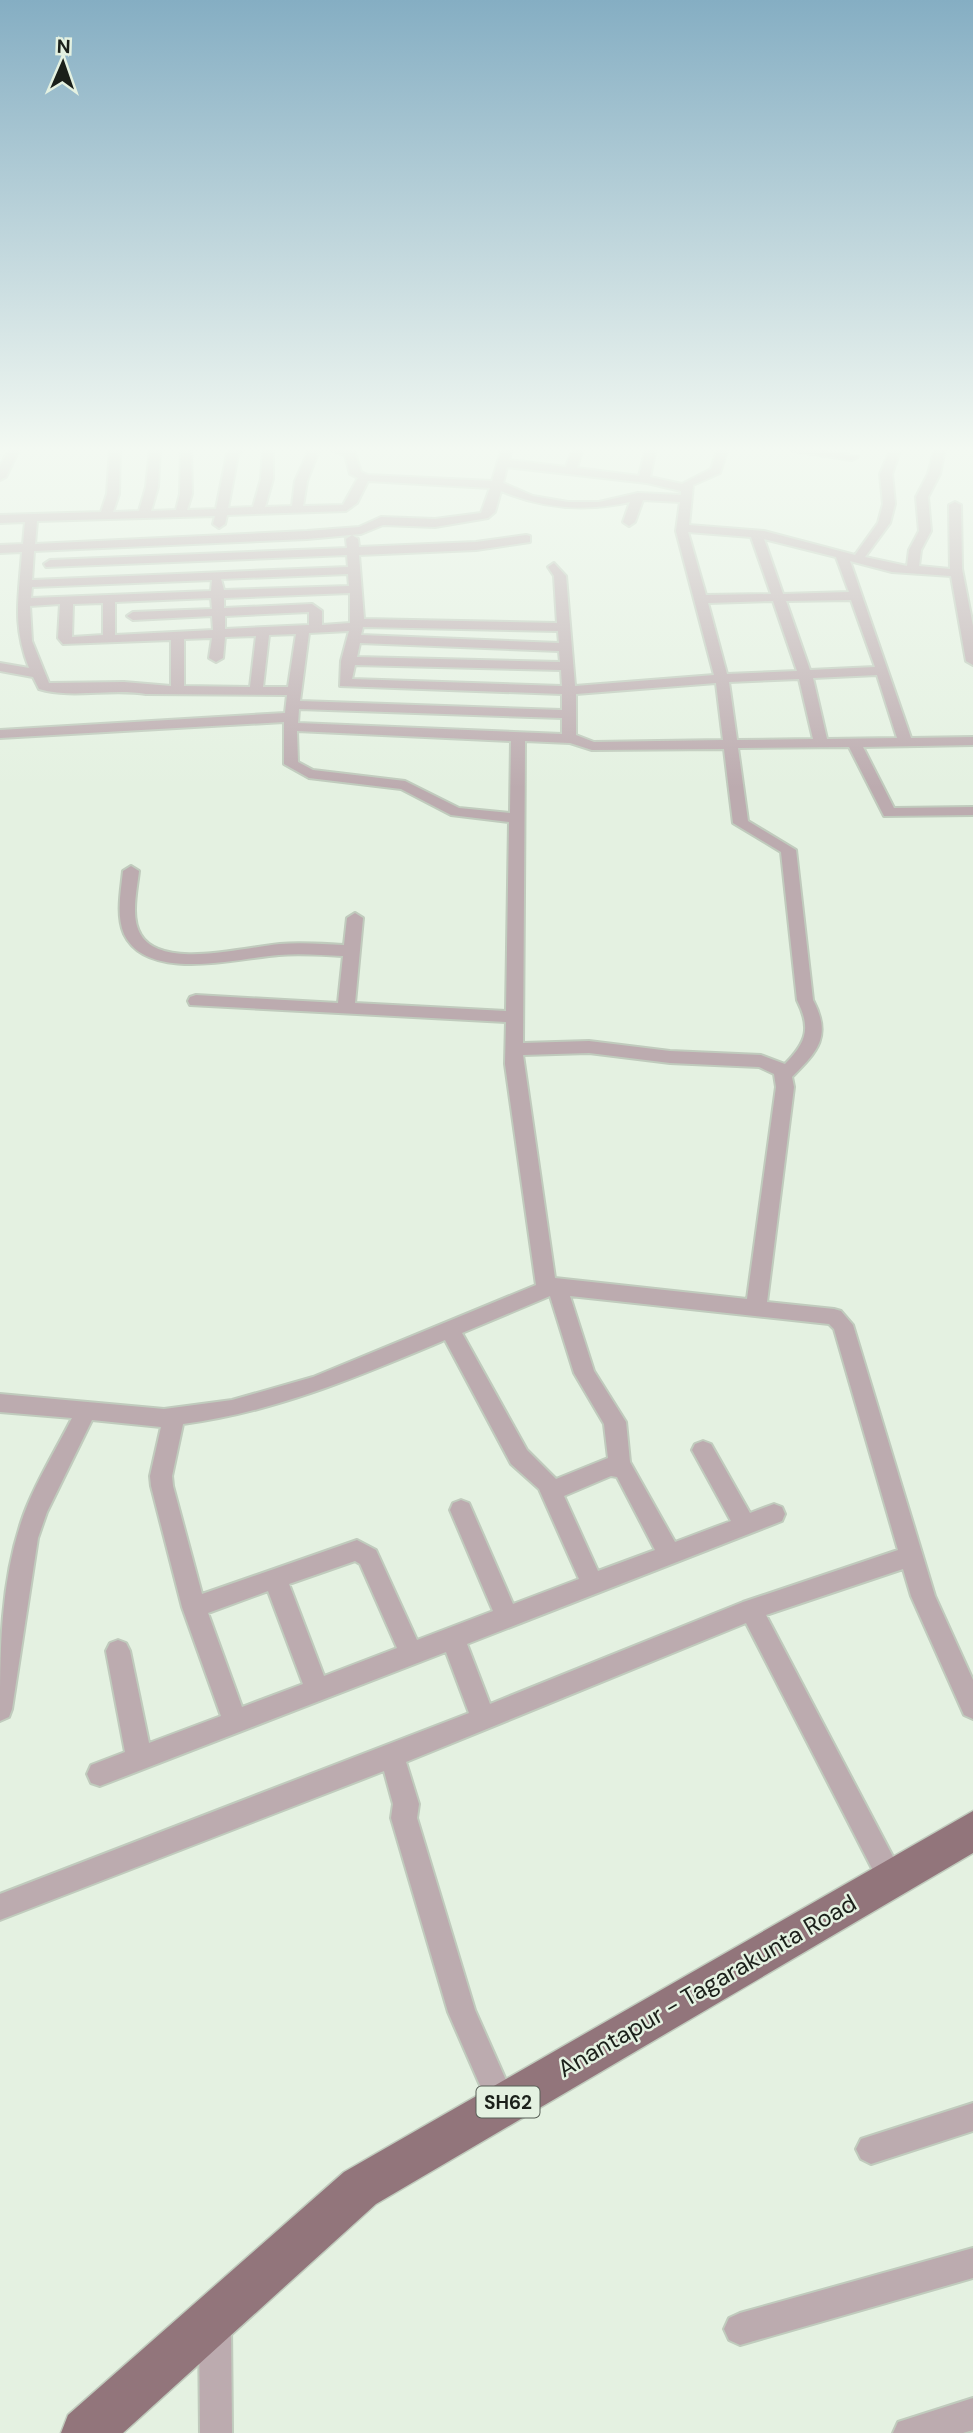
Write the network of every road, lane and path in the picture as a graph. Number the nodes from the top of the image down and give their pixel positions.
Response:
1 (26, 562) edge
2 (102, 562) edge
3 (218, 562) edge
4 (354, 562) edge
5 (690, 562) edge
6 (766, 562) edge
7 (844, 562) edge
8 (871, 562) edge
9 (914, 562) edge
10 (956, 562) edge
11 (50, 564) joint
12 (554, 567) dead end
13 (355, 569) junction
14 (913, 570) junction
15 (956, 573) junction
16 (217, 575) junction
17 (48, 583) junction
18 (25, 584) junction
19 (356, 589) junction
20 (217, 593) junction
21 (856, 596) junction
22 (110, 598) junction
23 (778, 598) junction
24 (699, 599) junction
25 (67, 600) junction
26 (967, 600) edge
27 (24, 603) junction
28 (219, 613) junction
29 (133, 616) dead end
30 (564, 627) junction
31 (309, 629) junction
32 (357, 630) junction
33 (263, 631) junction
34 (219, 633) junction
35 (178, 635) junction
36 (109, 639) junction
37 (566, 648) junction
38 (216, 658) dead end
39 (348, 661) junction
40 (973, 661) edge
41 (568, 666) junction
42 (0, 667) edge
43 (882, 671) junction
44 (38, 674) junction
45 (804, 675) junction
46 (722, 679) junction
47 (177, 690) junction
48 (569, 690) junction
49 (256, 691) junction
50 (293, 710) junction
51 (570, 714) junction
52 (0, 734) edge
53 (518, 738) junction
54 (570, 738) junction
55 (905, 740) junction
56 (821, 741) junction
57 (853, 741) junction
58 (973, 741) edge
59 (730, 743) junction
60 (973, 811) edge
61 (515, 818) junction
62 (131, 872) dead end
63 (355, 918) dead end
64 (352, 951) junction
65 (196, 1002) dead end
66 (346, 1008) junction
67 (514, 1017) junction
68 (514, 1049) junction
69 (784, 1075) junction
70 (552, 1286) junction
71 (756, 1308) junction
72 (449, 1328) junction
73 (0, 1403) edge
74 (86, 1411) junction
75 (174, 1417) junction
76 (703, 1450) dead end
77 (620, 1468) junction
78 (551, 1491) junction
79 (461, 1510) dead end
80 (774, 1514) dead end
81 (745, 1525) junction
82 (669, 1554) junction
83 (911, 1556) junction
84 (275, 1578) junction
85 (592, 1583) junction
86 (194, 1607) junction
87 (751, 1610) junction
88 (507, 1616) junction
89 (452, 1637) junction
90 (118, 1651) dead end
91 (411, 1653) junction
92 (317, 1689) junction
93 (973, 1707) edge
94 (0, 1709) edge
95 (484, 1719) junction
96 (235, 1721) junction
97 (391, 1756) junction
98 (139, 1758) junction
99 (100, 1774) dead end
100 (973, 1831) edge
101 (891, 1879) junction
102 (0, 1907) edge
103 (503, 2105) junction
104 (973, 2117) edge
105 (871, 2149) dead end
106 (973, 2263) edge
107 (215, 2317) junction
108 (740, 2329) dead end
109 (973, 2414) edge
110 (94, 2430) edge
111 (216, 2433) edge
112 (909, 2433) edge

1 - 18 street
2 - 11 street
3 - 16 street
4 - 13 street
5 - 24 street
6 - 23 street
7 - 21 street
8 - 14 street
9 - 14 street
10 - 15 street
11 - 17 street
12 - 30 street
13 - 16 street
13 - 19 street
14 - 15 street
15 - 26 street
16 - 17 street
16 - 20 street
17 - 18 street
18 - 27 street
19 - 20 street
19 - 32 street
20 - 22 street
20 - 28 street
21 - 23 street
21 - 43 street
22 - 25 street
22 - 36 street
23 - 24 street
23 - 45 street
24 - 46 street
25 - 27 street
25 - 36 street
26 - 40 street
27 - 44 street
28 - 29 street
28 - 31 street
28 - 34 street
30 - 32 street
30 - 37 street
31 - 32 street
31 - 33 street
31 - 50 street
32 - 37 street
32 - 39 street
33 - 34 street
33 - 49 street
34 - 35 street
34 - 38 street
35 - 36 street
35 - 47 street
37 - 41 street
39 - 41 street
39 - 48 street
41 - 48 street
42 - 44 street
43 - 45 street
43 - 55 street
44 - 47 street
45 - 46 street
45 - 56 street
46 - 48 street
46 - 59 street
47 - 49 street
48 - 51 street
49 - 50 street
50 - 51 street
50 - 52 street
50 - 53 street
50 - 61 street
51 - 54 street
53 - 54 street
53 - 61 street
54 - 59 street
55 - 57 street
55 - 58 street
56 - 57 street
56 - 59 street
57 - 60 street
59 - 69 street
61 - 67 street
62 - 64 street
63 - 64 street
64 - 66 street
65 - 66 street
66 - 67 street
67 - 68 street
68 - 69 street
68 - 70 street
69 - 71 street
70 - 71 street
70 - 72 street
70 - 77 street
71 - 83 street
72 - 75 street
72 - 78 street
73 - 74 street
74 - 75 street
74 - 94 street
75 - 86 street
76 - 81 street
77 - 78 street
77 - 82 street
78 - 85 street
79 - 88 street
80 - 81 street
81 - 82 street
82 - 85 street
83 - 87 street
83 - 93 street
84 - 86 street
84 - 91 street
84 - 92 street
85 - 88 street
86 - 96 street
87 - 95 street
87 - 101 street
88 - 89 street
89 - 91 street
89 - 95 street
90 - 98 street
91 - 92 street
92 - 96 street
95 - 97 street
96 - 98 street
97 - 102 street
97 - 103 street
98 - 99 street
100 - 101 main road, Anantapur - Tagarakunta Road / SH62
101 - 103 main road, Anantapur - Tagarakunta Road / SH62
103 - 107 main road, Anantapur - Tagarakunta Road / SH62
104 - 105 street
106 - 108 street
107 - 110 main road, Anantapur - Tagarakunta Road / SH62
107 - 111 street
109 - 112 street

